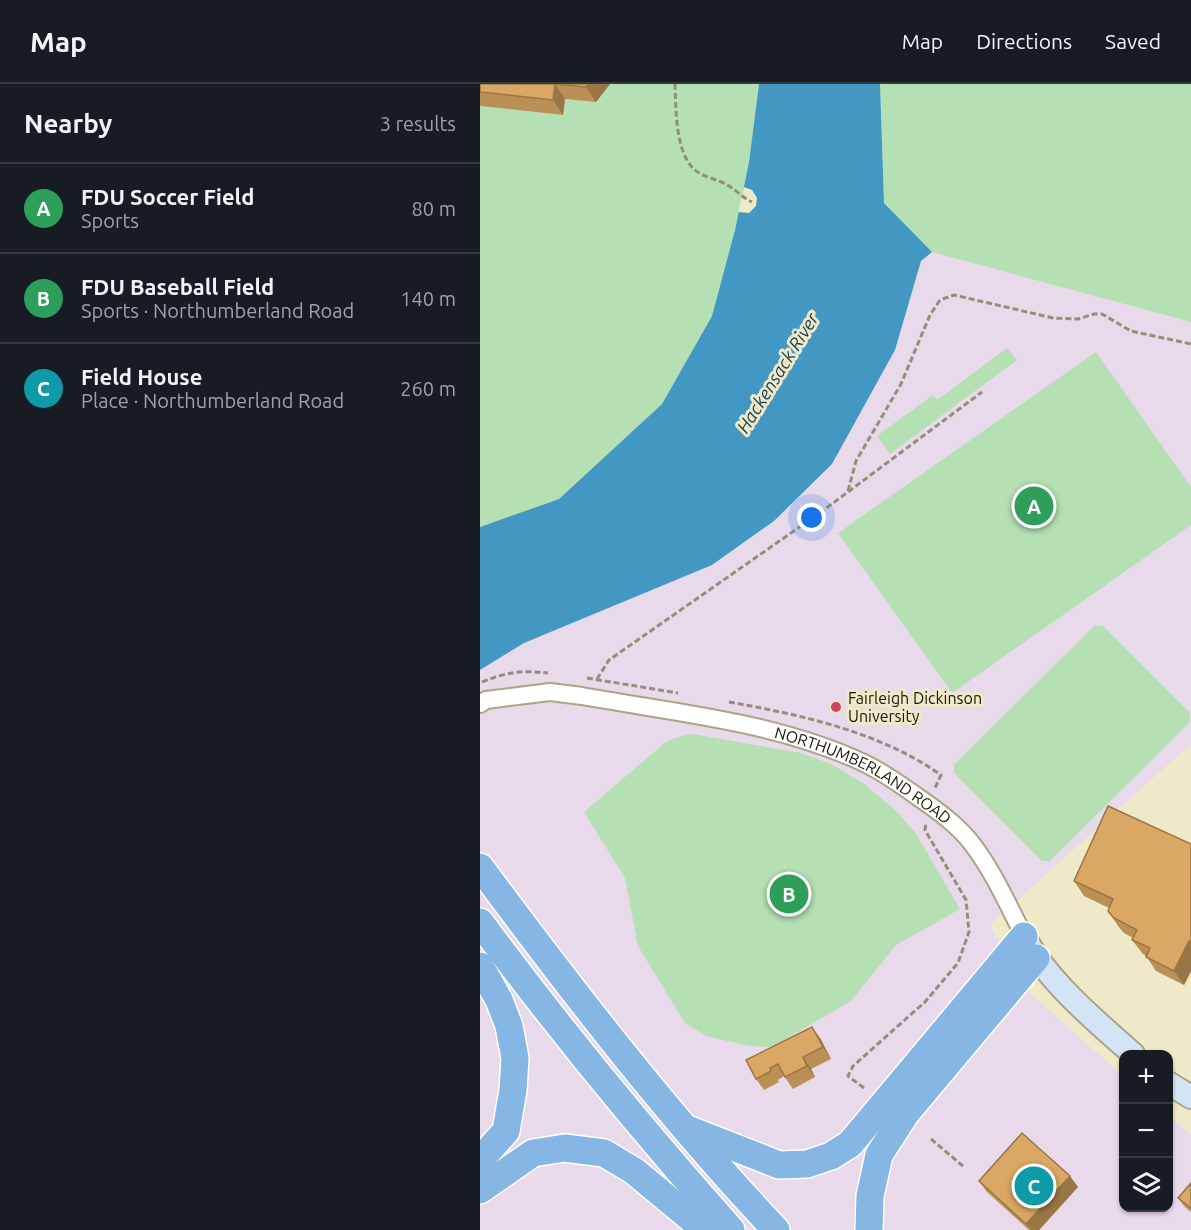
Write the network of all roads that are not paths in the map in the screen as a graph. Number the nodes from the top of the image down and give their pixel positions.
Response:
1 (480, 704) edge
2 (480, 867) edge
3 (480, 922) edge
4 (1030, 947) junction
5 (480, 966) edge
6 (1128, 1050) edge
7 (1173, 1086) edge
8 (1191, 1096) edge
9 (684, 1128) junction
10 (480, 1160) edge
11 (480, 1190) edge
12 (705, 1230) edge
13 (731, 1230) edge
14 (776, 1230) edge
15 (869, 1230) edge

1 - 4 street, NORTHUMBERLAND ROAD
2 - 9 highway
3 - 13 highway
4 - 6 main road, NORTHUMBERLAND ROAD
4 - 9 highway
4 - 15 highway
5 - 10 highway
7 - 8 main road
9 - 14 highway
11 - 12 highway

